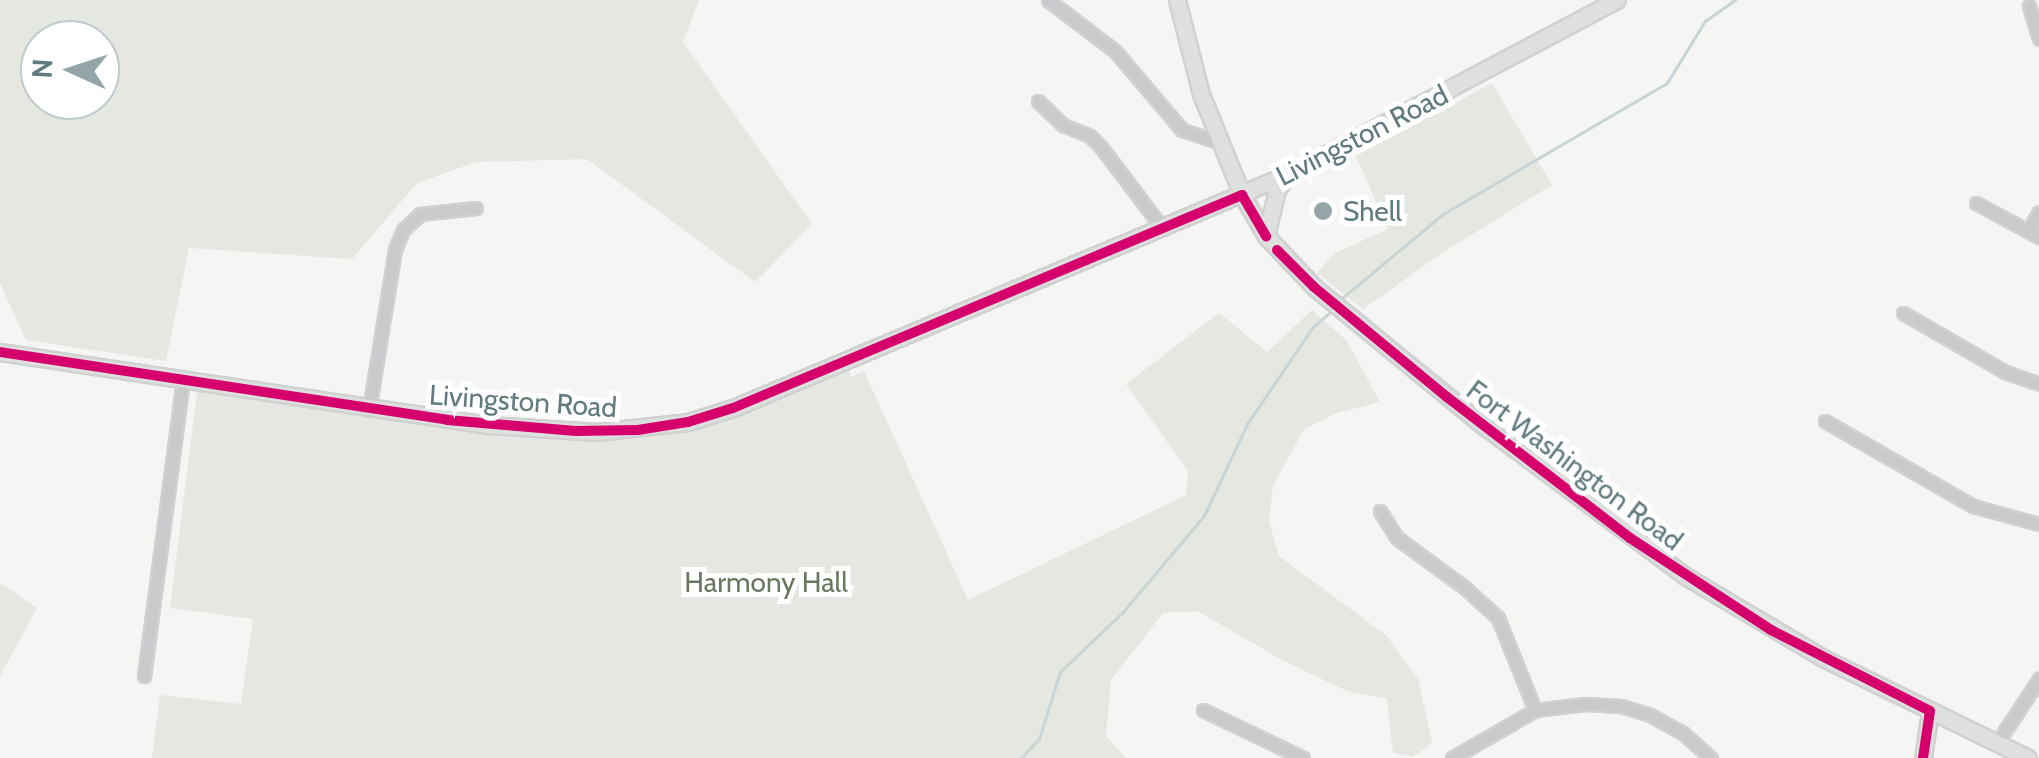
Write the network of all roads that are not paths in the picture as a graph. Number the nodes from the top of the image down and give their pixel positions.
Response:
1 (1048, 0) edge
2 (1177, 0) edge
3 (1617, 0) edge
4 (2028, 6) dead end
5 (2039, 38) edge
6 (1038, 101) dead end
7 (1219, 142) junction
8 (1288, 174) junction
9 (1242, 195) junction
10 (1976, 204) dead end
11 (476, 208) dead end
12 (2039, 212) edge
13 (1162, 229) junction
14 (2034, 234) edge
15 (1266, 236) junction
16 (1903, 313) dead end
17 (0, 352) edge
18 (183, 381) junction
19 (2039, 384) edge
20 (369, 410) junction
21 (1825, 421) dead end
22 (1380, 511) dead end
23 (2039, 524) edge
24 (144, 676) dead end
25 (2039, 679) edge
26 (1203, 710) dead end
27 (1535, 710) junction
28 (1930, 711) junction
29 (1997, 743) junction
30 (1302, 758) edge
31 (1452, 758) edge
32 (1711, 758) edge
33 (1923, 758) edge
34 (2028, 758) edge

1 - 7 street
2 - 7 main road, Fort Washington Road
3 - 8 main road, Livingston Road
4 - 5 street
6 - 13 street
7 - 9 main road, Fort Washington Road
8 - 9 main road, Livingston Road
8 - 15 main road
9 - 13 main road, Livingston Road
9 - 15 main road, Fort Washington Road
10 - 14 street
11 - 20 street
12 - 14 street
13 - 20 main road, Livingston Road
15 - 28 main road, Fort Washington Road
16 - 19 street
17 - 18 main road, Livingston Road
18 - 20 main road, Livingston Road
18 - 24 street
21 - 23 street
22 - 27 street
25 - 29 street
26 - 30 street
27 - 31 street
27 - 32 street
28 - 29 main road, Fort Washington Road
28 - 33 main road
29 - 34 main road, Fort Washington Road

